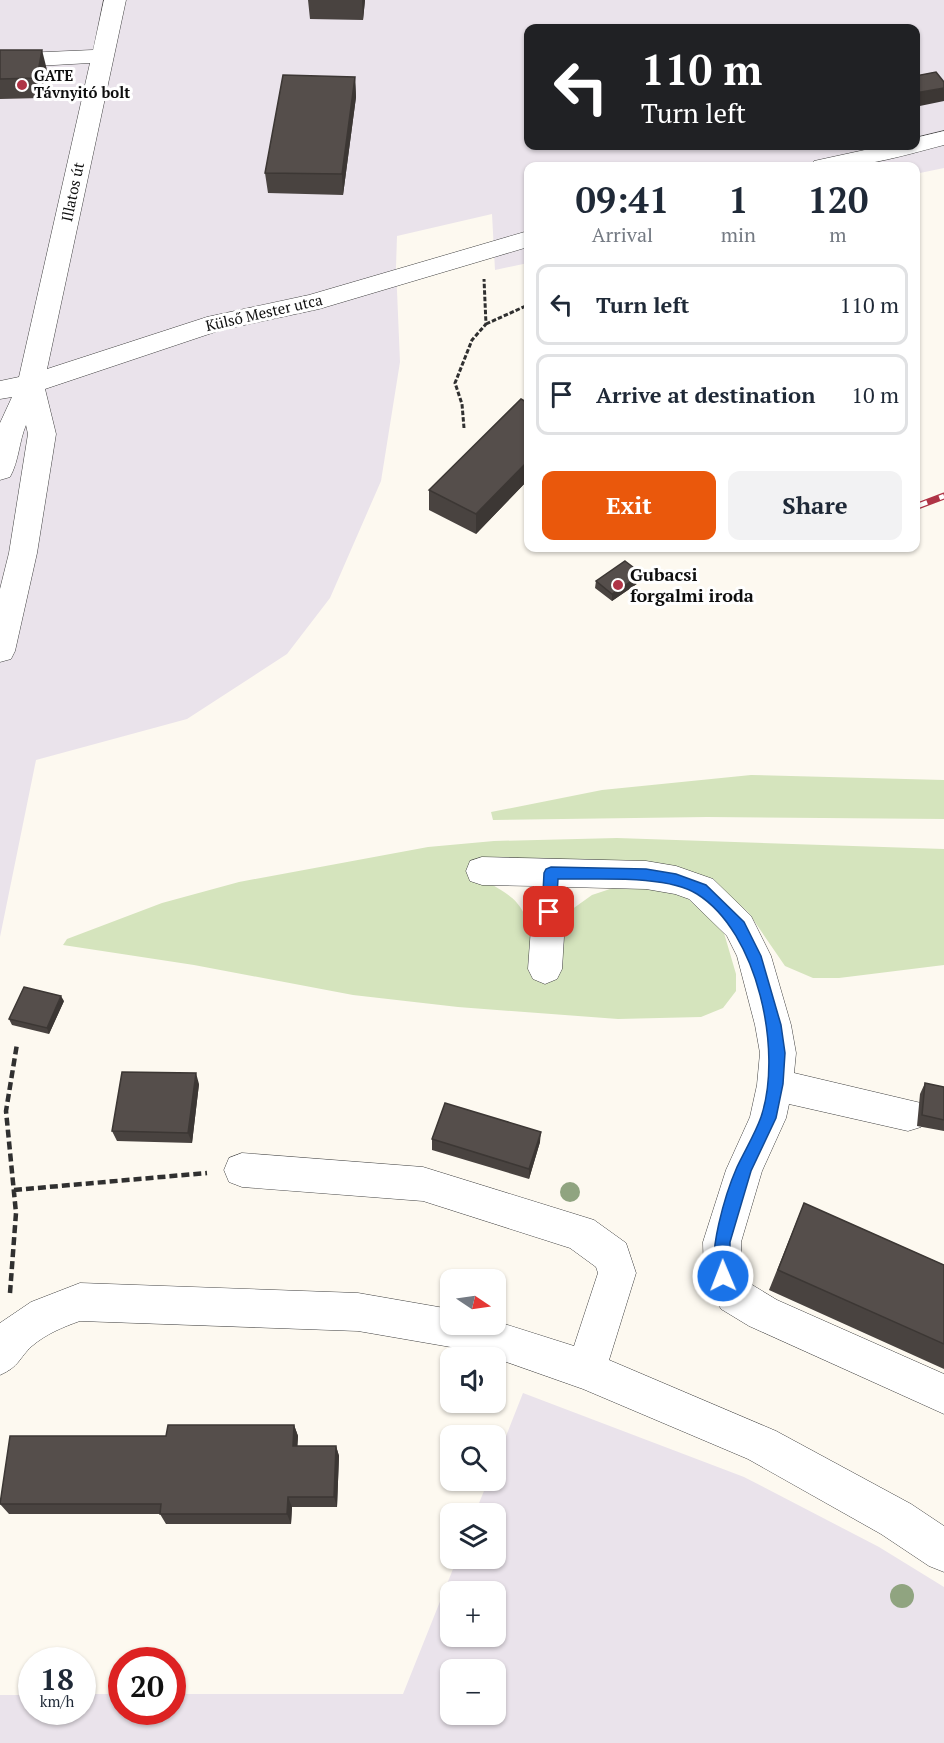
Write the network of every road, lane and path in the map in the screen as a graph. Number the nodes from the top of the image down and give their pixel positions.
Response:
1 (115, 0) edge
2 (103, 56) junction
3 (0, 62) edge
4 (944, 138) edge
5 (920, 144) edge
6 (892, 150) edge
7 (840, 162) edge
8 (524, 240) edge
9 (482, 251) junction
10 (524, 307) edge
11 (486, 324) junction
12 (31, 384) junction
13 (0, 390) edge
14 (464, 428) dead end
15 (0, 470) edge
16 (0, 651) edge
17 (482, 871) dead end
18 (551, 873) junction
19 (545, 969) dead end
20 (17, 1044) dead end
21 (775, 1084) junction
22 (908, 1115) dead end
23 (242, 1170) joint
24 (14, 1190) junction
25 (3, 1349) edge
26 (586, 1370) junction
27 (944, 1394) edge
28 (944, 1551) edge

1 - 2 street, Illatos út
2 - 3 street
2 - 12 street, Illatos út
4 - 5 street
6 - 7 street
8 - 9 street, Külső Mester utca
9 - 11 path
9 - 12 street, Külső Mester utca
10 - 11 path
11 - 14 path
12 - 13 street, Külső Mester utca
12 - 15 street, Illatos út
12 - 16 street, Illatos út
17 - 18 street
18 - 19 street
18 - 21 street
20 - 24 path
21 - 22 street
21 - 27 street
23 - 24 path
23 - 26 street
24 - 25 path
25 - 26 street
26 - 28 street

